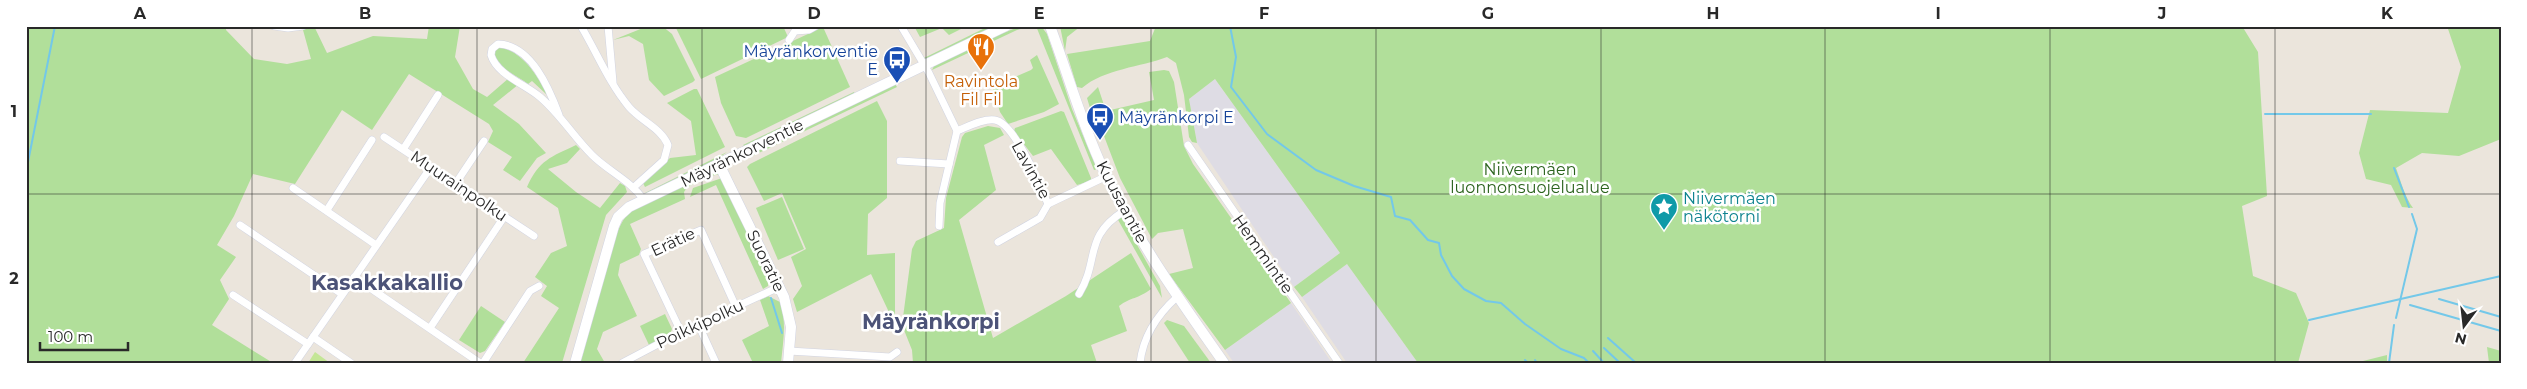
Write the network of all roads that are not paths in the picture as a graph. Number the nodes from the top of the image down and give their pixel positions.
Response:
1 (274, 26) edge
2 (303, 26) edge
3 (581, 26) edge
4 (608, 26) edge
5 (816, 26) edge
6 (901, 26) edge
7 (1006, 26) edge
8 (1050, 26) edge
9 (789, 40) dead end
10 (924, 66) junction
11 (613, 82) junction
12 (438, 95) dead end
13 (559, 115) junction
14 (957, 130) junction
15 (384, 137) dead end
16 (372, 140) dead end
17 (484, 142) dead end
18 (1188, 145) dead end
19 (404, 148) junction
20 (900, 161) dead end
21 (719, 164) junction
22 (949, 164) junction
23 (431, 166) junction
24 (1107, 176) junction
25 (456, 183) junction
26 (634, 187) junction
27 (293, 188) dead end
28 (644, 200) junction
29 (1048, 204) junction
30 (327, 210) junction
31 (1124, 211) junction
32 (504, 217) junction
33 (240, 225) dead end
34 (939, 226) dead end
35 (534, 236) dead end
36 (998, 242) dead end
37 (376, 244) junction
38 (354, 277) junction
39 (539, 286) dead end
40 (779, 287) junction
41 (342, 294) junction
42 (1079, 294) dead end
43 (234, 295) dead end
44 (1177, 298) junction
45 (736, 307) junction
46 (698, 326) junction
47 (430, 328) junction
48 (681, 332) junction
49 (313, 337) junction
50 (308, 344) junction
51 (789, 351) junction
52 (897, 352) dead end
53 (835, 354) junction
54 (295, 363) edge
55 (351, 363) edge
56 (482, 363) edge
57 (575, 363) edge
58 (622, 363) edge
59 (716, 363) edge
60 (788, 363) edge
61 (834, 363) edge
62 (1140, 363) edge
63 (1224, 363) edge
64 (1339, 363) edge

1 - 2 street
3 - 11 street
4 - 11 street
5 - 9 street
6 - 10 street
7 - 10 street, Mäyränkorventie
8 - 24 street, Kuusaantie
10 - 14 street
10 - 21 street, Mäyränkorventie
11 - 26 street
12 - 19 street
13 - 13 street
13 - 26 street
14 - 22 street
14 - 29 street, Lavintie
15 - 19 street, Muurainpolku
16 - 30 street
17 - 25 street
18 - 64 street, Hemmintie
19 - 23 street, Muurainpolku
20 - 22 street
21 - 28 street, Mäyränkorventie
21 - 40 street, Suoratie
22 - 34 street
23 - 25 street, Muurainpolku
23 - 37 street
24 - 29 street, Lavintie
24 - 31 street, Kuusaantie
25 - 32 street, Muurainpolku
26 - 28 street
27 - 30 street
28 - 57 street, Mäyränkorventie
29 - 36 street
30 - 37 street
31 - 42 street
31 - 44 street, Kuusaantie
32 - 35 street, Muurainpolku
32 - 47 street
33 - 41 street
37 - 38 street
38 - 41 street
38 - 47 street
39 - 56 street
40 - 45 street, Poikkipolku
40 - 51 street, Suoratie
41 - 49 street
43 - 50 street
44 - 62 street
44 - 63 street, Kuusaantie
45 - 46 street, Poikkipolku
45 - 48 street, Erätie
46 - 48 street, Poikkipolku
46 - 59 street
47 - 56 street
48 - 58 street, Poikkipolku
49 - 50 street
49 - 55 street
50 - 54 street
51 - 53 street
51 - 60 street, Suoratie
52 - 53 street
53 - 61 street

